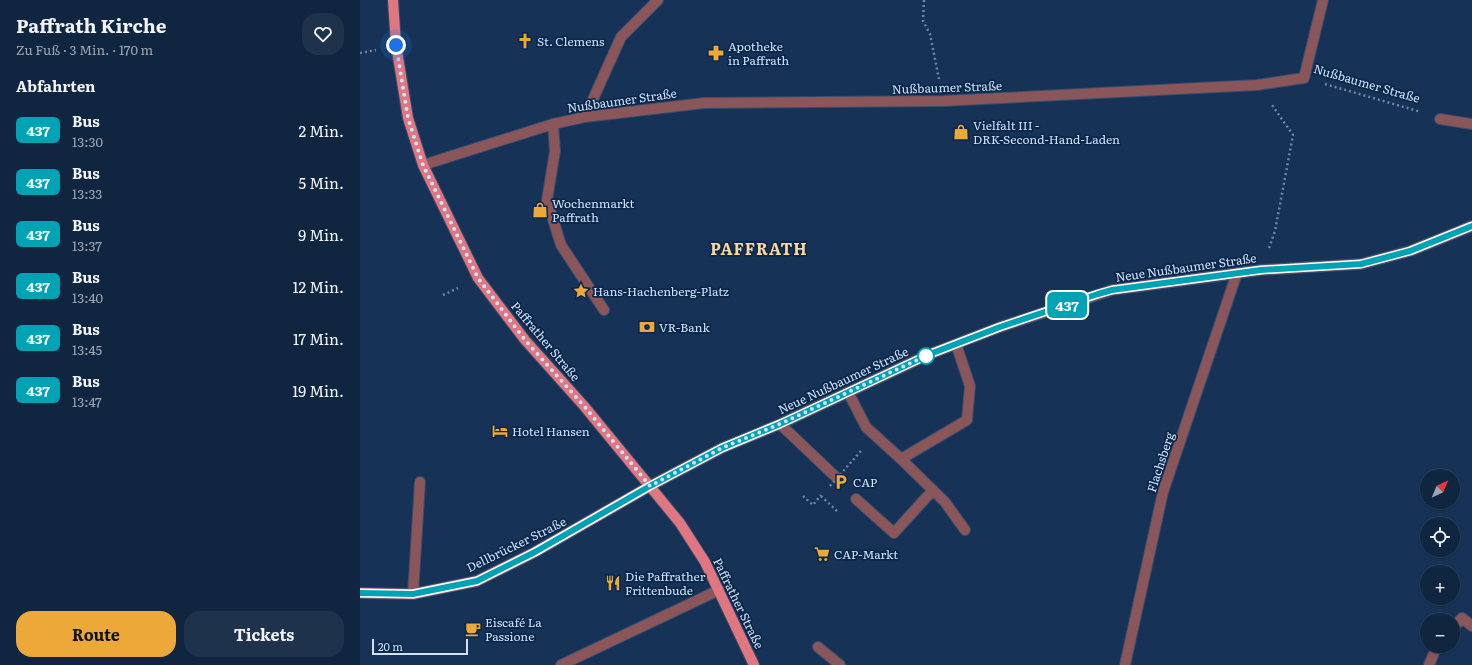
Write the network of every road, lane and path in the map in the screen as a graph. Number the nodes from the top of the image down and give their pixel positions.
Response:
1 (393, 0) edge
2 (658, 0) edge
3 (924, 0) edge
4 (1323, 0) edge
5 (1304, 78) junction
6 (1257, 85) junction
7 (943, 101) junction
8 (585, 118) junction
9 (1440, 119) joint
10 (553, 124) junction
11 (1472, 124) edge
12 (423, 165) junction
13 (1472, 226) edge
14 (1261, 270) junction
15 (1237, 272) junction
16 (604, 310) dead end
17 (956, 344) junction
18 (848, 392) junction
19 (780, 424) junction
20 (862, 450) dead end
21 (901, 459) junction
22 (839, 480) dead end
23 (420, 482) dead end
24 (650, 486) junction
25 (830, 486) dead end
26 (933, 490) junction
27 (803, 496) dead end
28 (820, 496) dead end
29 (856, 499) dead end
30 (965, 530) dead end
31 (719, 590) junction
32 (360, 593) edge
33 (413, 594) junction
34 (1460, 620) edge
35 (1472, 626) edge
36 (818, 647) dead end
37 (1434, 653) edge
38 (561, 665) edge
39 (754, 665) edge
40 (840, 665) edge
41 (1125, 665) edge
42 (1429, 665) edge

1 - 12 main road, Paffrather Straße
2 - 8 street
3 - 7 path
4 - 5 street
5 - 6 street, Nußbaumer Straße
5 - 9 path, Nußbaumer Straße
6 - 7 street, Nußbaumer Straße
6 - 14 path
7 - 8 street, Nußbaumer Straße
8 - 10 street, Nußbaumer Straße
9 - 11 street
10 - 12 street, Nußbaumer Straße
10 - 16 street
12 - 24 main road, Paffrather Straße
13 - 14 street, Neue Nußbaumer Straße
14 - 15 street, Neue Nußbaumer Straße
15 - 17 street, Neue Nußbaumer Straße
15 - 41 street, Flachsberg
17 - 18 street, Neue Nußbaumer Straße
17 - 21 street
18 - 19 street, Neue Nußbaumer Straße
18 - 21 street
19 - 22 street
19 - 24 street, Neue Nußbaumer Straße
20 - 25 path, bridge
21 - 26 street
23 - 33 street
24 - 31 main road, Paffrather Straße
24 - 33 main road, Dellbrücker Straße
26 - 29 street
26 - 30 street
27 - 28 path
31 - 38 street
31 - 39 main road, Paffrather Straße
32 - 33 main road, Dellbrücker Straße
34 - 35 street
36 - 40 street
37 - 42 street

